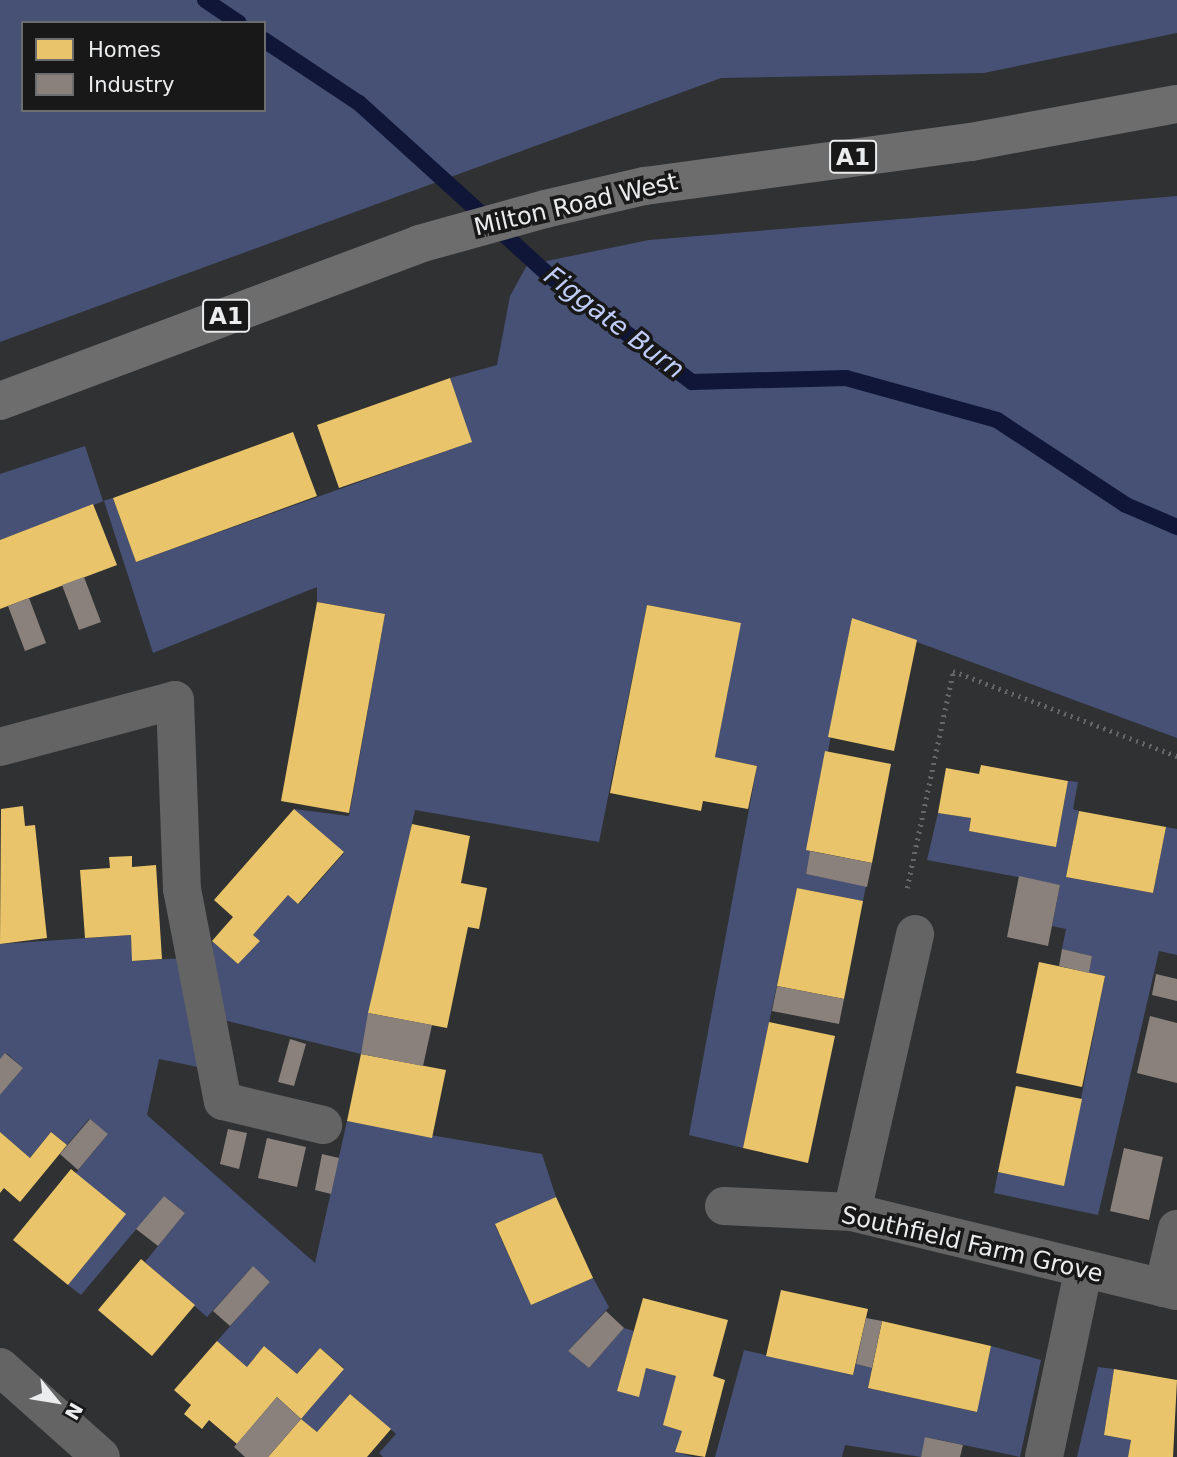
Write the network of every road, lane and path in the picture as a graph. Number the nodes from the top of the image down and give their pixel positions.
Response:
1 (1177, 104) edge
2 (0, 401) edge
3 (0, 747) edge
4 (1177, 756) edge
5 (915, 934) joint
6 (323, 1125) dead end
7 (724, 1206) dead end
8 (852, 1212) junction
9 (1177, 1228) edge
10 (1083, 1272) junction
11 (1170, 1289) edge
12 (0, 1367) edge
13 (101, 1457) edge
14 (1044, 1457) edge

1 - 2 main road, Milton Road West / A1
3 - 6 street
4 - 5 path
5 - 8 street
7 - 8 street, Southfield Farm Grove
8 - 10 street, Southfield Farm Grove
9 - 11 street
10 - 11 street, Southfield Farm Grove
10 - 14 street
12 - 13 street

